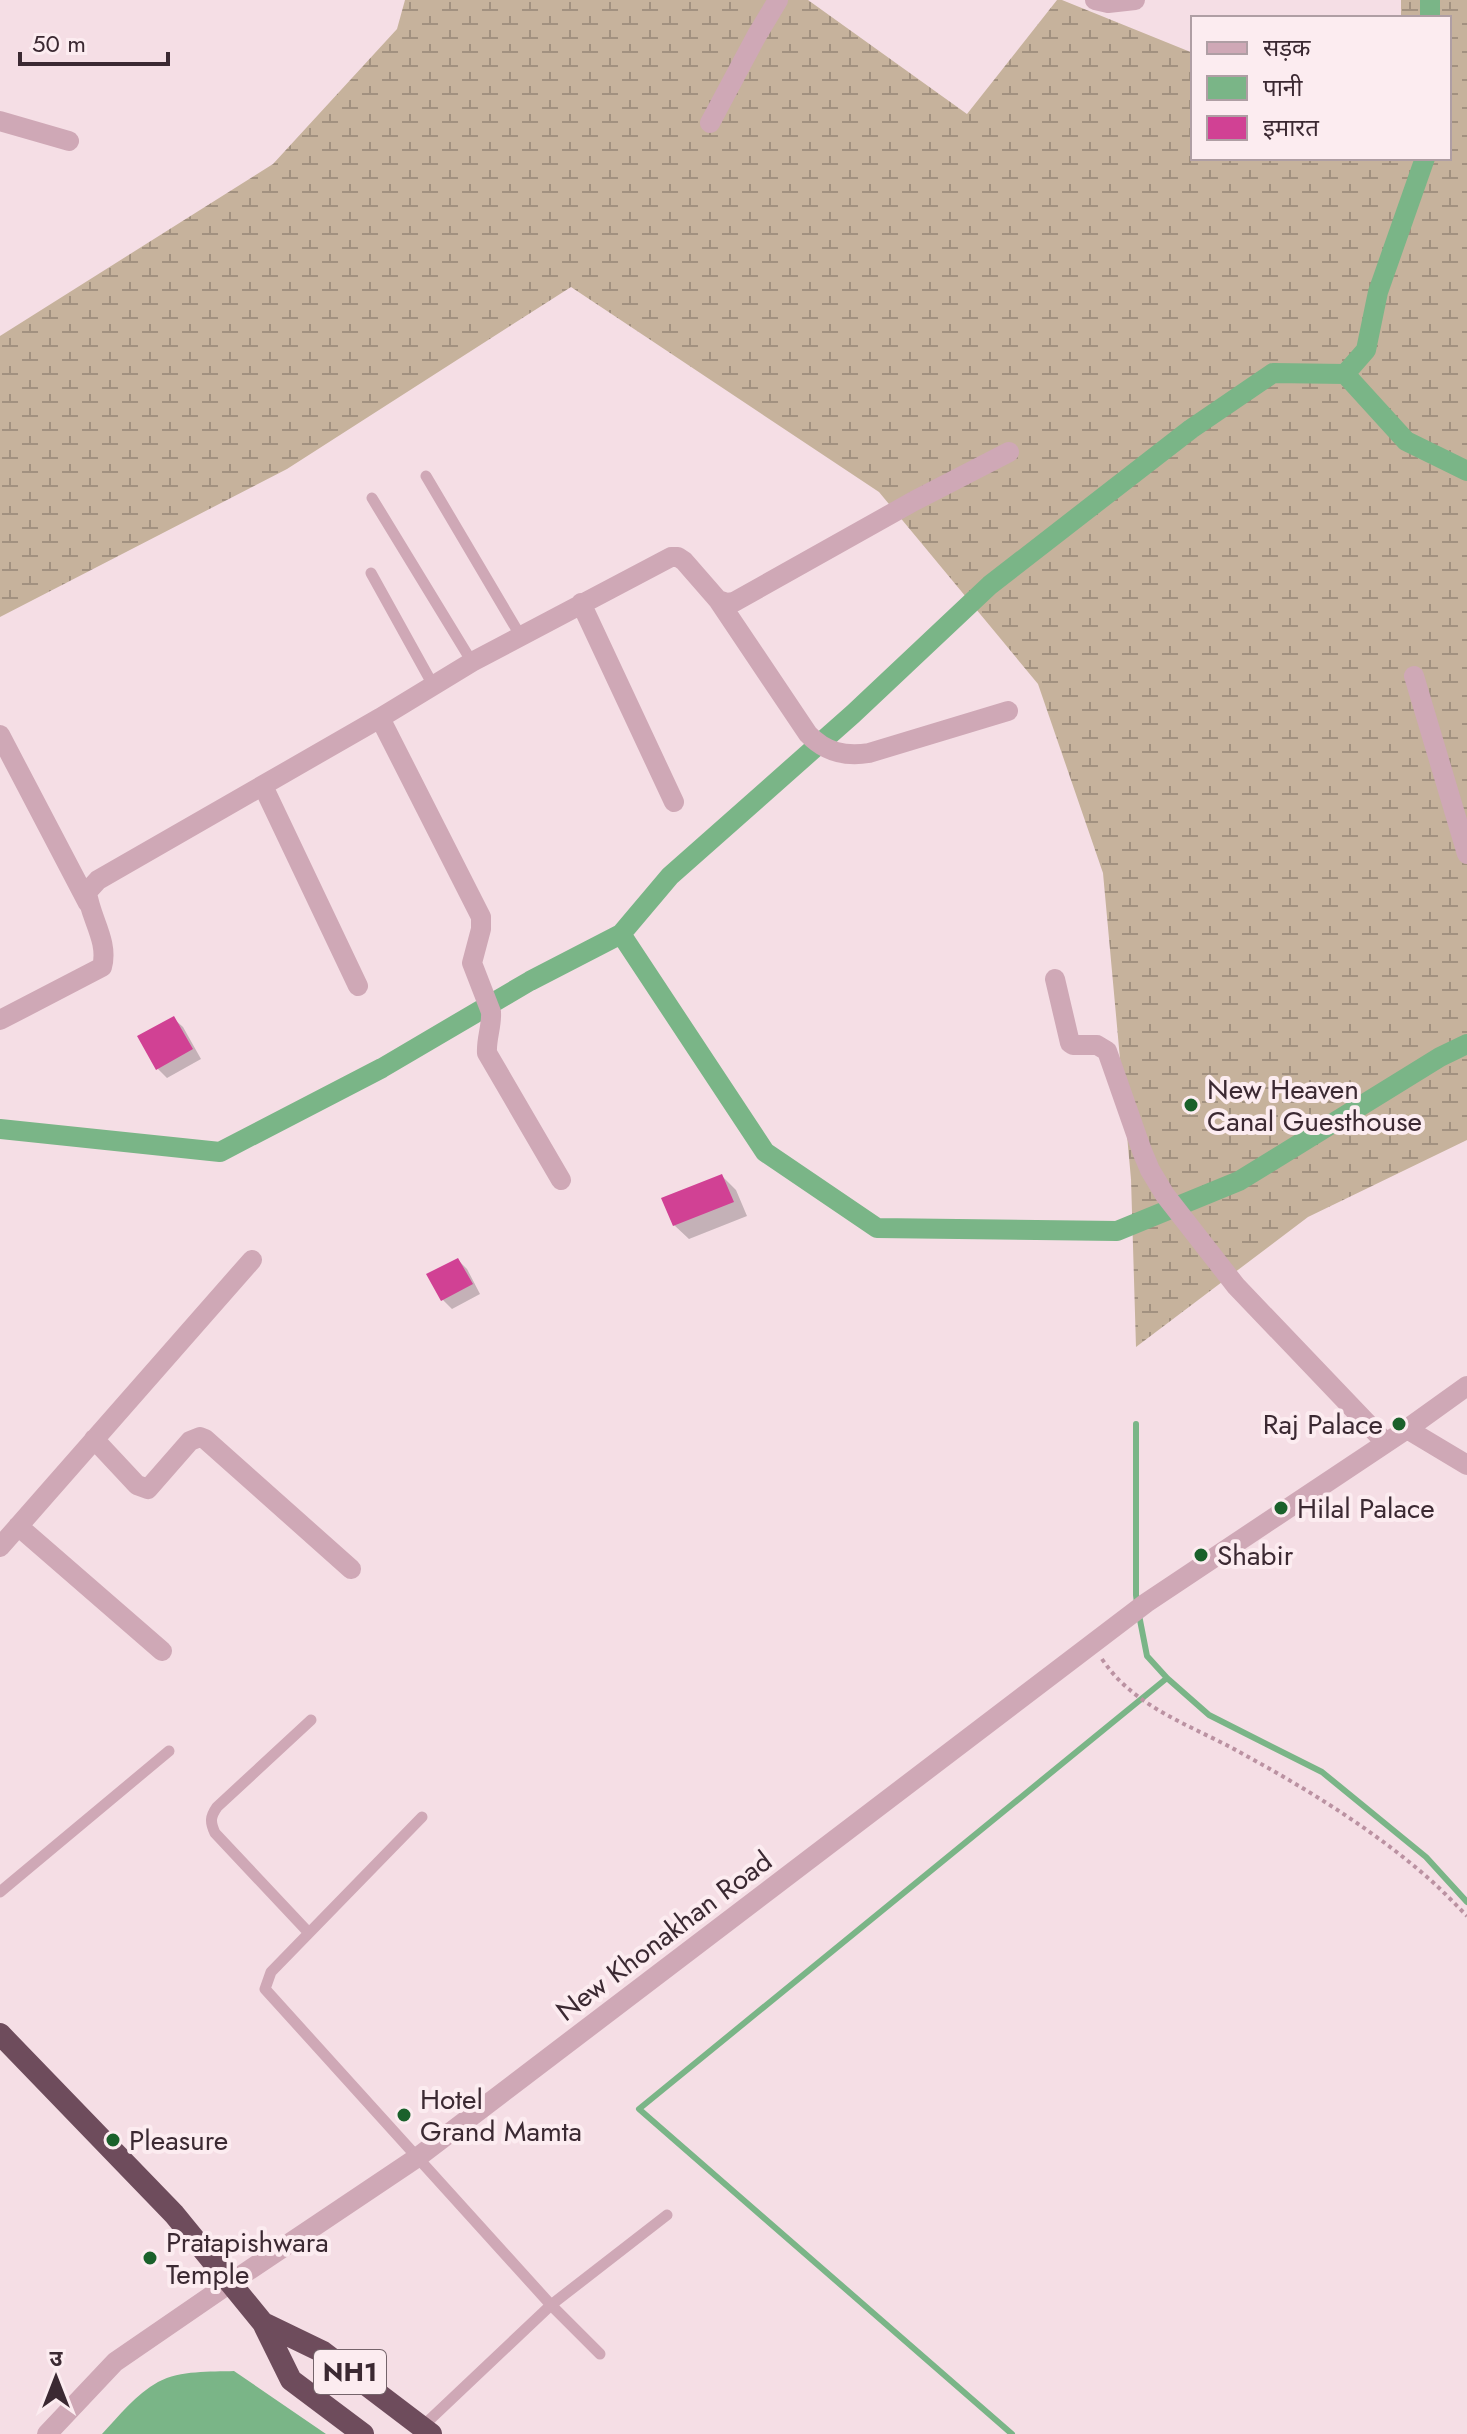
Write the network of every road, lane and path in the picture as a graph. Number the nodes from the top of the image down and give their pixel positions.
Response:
1 (778, 0) edge
2 (1095, 0) edge
3 (1135, 0) edge
4 (0, 121) edge
5 (710, 123) dead end
6 (69, 141) dead end
7 (1009, 452) dead end
8 (426, 476) dead end
9 (372, 498) dead end
10 (371, 573) dead end
11 (718, 600) junction
12 (581, 603) junction
13 (520, 635) junction
14 (472, 662) junction
15 (1414, 676) dead end
16 (433, 685) junction
17 (1008, 711) dead end
18 (380, 718) junction
19 (0, 735) edge
20 (263, 786) junction
21 (674, 802) dead end
22 (1467, 854) edge
23 (88, 903) junction
24 (1055, 979) dead end
25 (358, 986) dead end
26 (0, 1020) edge
27 (561, 1180) dead end
28 (252, 1260) dead end
29 (1467, 1386) edge
30 (1407, 1429) junction
31 (94, 1439) junction
32 (1386, 1443) junction
33 (1467, 1465) edge
34 (18, 1526) junction
35 (0, 1547) edge
36 (351, 1569) dead end
37 (162, 1651) dead end
38 (1114, 1676) dead end
39 (311, 1720) dead end
40 (169, 1751) dead end
41 (422, 1817) dead end
42 (0, 1892) edge
43 (1467, 1916) edge
44 (309, 1933) junction
45 (0, 2034) edge
46 (418, 2157) junction
47 (667, 2215) dead end
48 (230, 2283) junction
49 (551, 2305) junction
50 (263, 2323) junction
51 (600, 2354) dead end
52 (426, 2430) edge
53 (47, 2434) edge
54 (363, 2434) edge

1 - 5 street
2 - 3 street
4 - 6 street
7 - 11 street
8 - 13 lane
9 - 14 lane
10 - 16 lane
11 - 12 street
11 - 17 street
12 - 13 street
12 - 21 street
13 - 14 street
14 - 16 street
15 - 22 street
16 - 18 street
18 - 20 street
18 - 27 street
19 - 23 street
20 - 23 street
20 - 25 street
23 - 26 street
24 - 32 street
28 - 31 street
29 - 30 street, New Khonakhan Road
30 - 32 street, New Khonakhan Road
30 - 33 street
31 - 34 street
31 - 36 street
32 - 46 street, New Khonakhan Road
34 - 35 street
34 - 37 street
38 - 43 path
39 - 44 lane
40 - 42 lane
41 - 44 lane
44 - 46 lane
45 - 48 highway, NH1
46 - 48 street, New Khonakhan Road
46 - 49 lane
47 - 49 lane
48 - 50 highway, NH1
48 - 53 street, New Khonakhan Road
49 - 51 lane
49 - 52 lane
50 - 52 highway, NH1
50 - 54 highway, NH1

